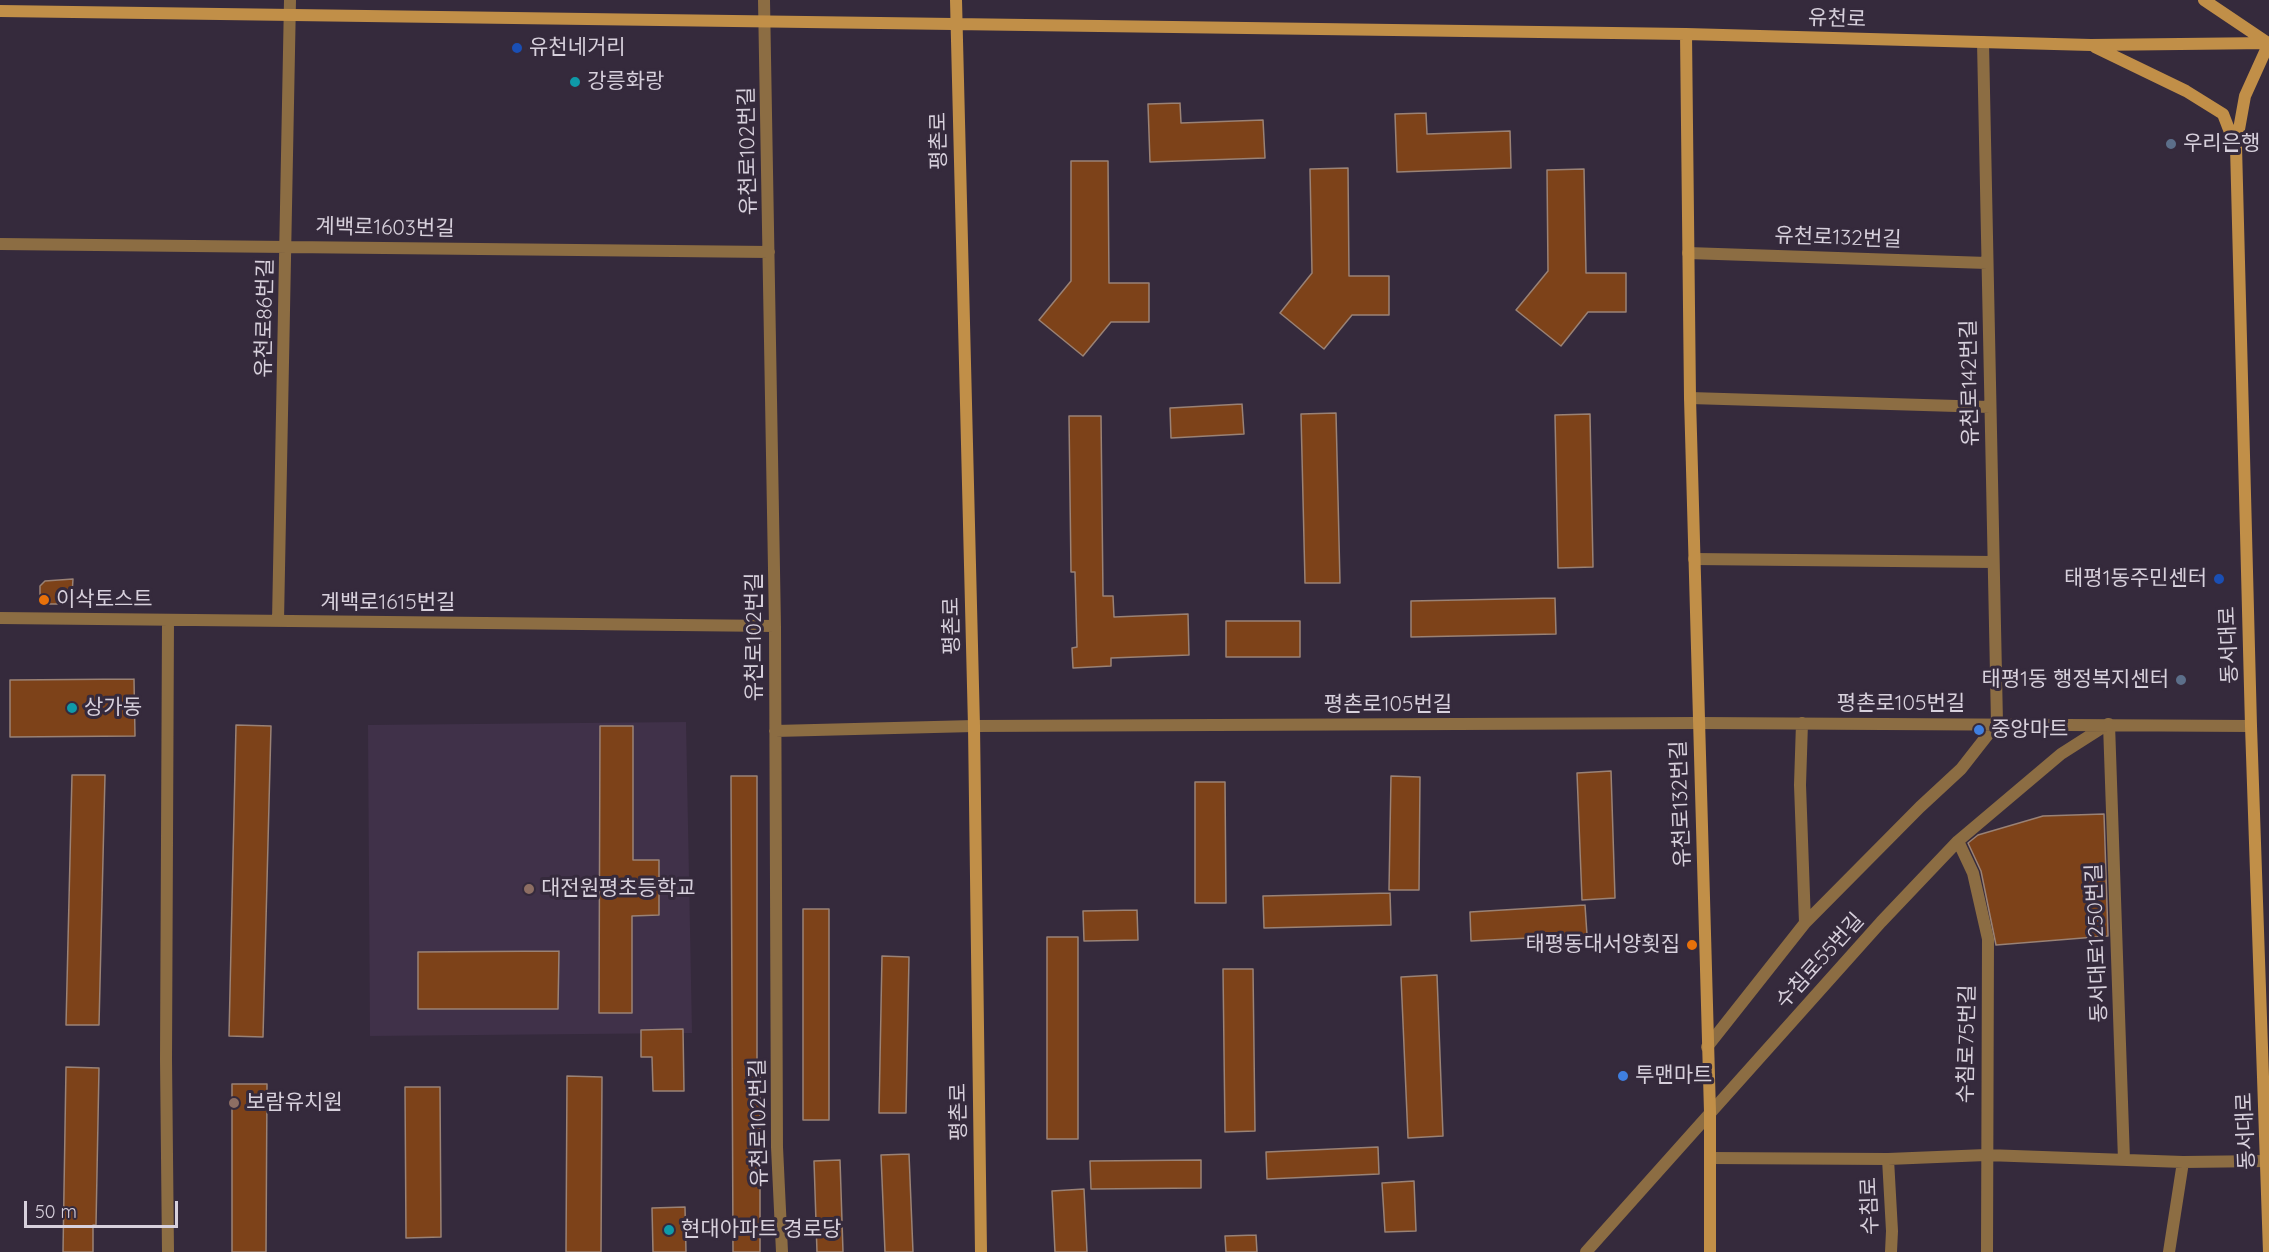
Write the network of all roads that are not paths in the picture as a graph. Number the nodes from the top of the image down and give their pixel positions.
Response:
1 (290, 0) edge
2 (764, 0) edge
3 (956, 0) edge
4 (2204, 0) edge
5 (0, 11) edge
6 (290, 15) junction
7 (765, 22) junction
8 (956, 26) junction
9 (1686, 34) junction
10 (1983, 42) junction
11 (2269, 43) edge
12 (2091, 45) junction
13 (2236, 146) junction
14 (0, 244) edge
15 (286, 247) junction
16 (769, 252) junction
17 (1689, 253) junction
18 (1987, 263) junction
19 (1690, 398) junction
20 (1990, 407) junction
21 (1694, 559) junction
22 (1994, 562) junction
23 (0, 618) edge
24 (168, 620) junction
25 (278, 621) junction
26 (776, 626) junction
27 (1699, 723) junction
28 (1802, 723) junction
29 (1997, 723) junction
30 (2109, 724) junction
31 (974, 726) junction
32 (2251, 726) junction
33 (775, 731) junction
34 (1958, 841) junction
35 (1805, 923) junction
36 (1707, 1047) junction
37 (1710, 1112) junction
38 (1986, 1155) junction
39 (1710, 1158) junction
40 (1888, 1159) junction
41 (2124, 1161) junction
42 (2267, 1161) junction
43 (2183, 1162) junction
44 (168, 1252) edge
45 (782, 1252) edge
46 (981, 1252) edge
47 (1586, 1252) edge
48 (1710, 1252) edge
49 (1891, 1252) edge
50 (1987, 1252) edge
51 (2169, 1252) edge
52 (2269, 1252) edge

1 - 6 street, 유천로86번길
2 - 7 street, 유천로102번길
3 - 8 main road, 평촌로
4 - 11 main road
5 - 6 main road, 유천로
6 - 7 main road, 유천로
6 - 15 street, 유천로86번길
7 - 8 main road, 유천로
7 - 16 street, 유천로102번길
8 - 9 main road, 유천로
8 - 31 main road, 평촌로
9 - 10 main road, 유천로
9 - 17 main road, 유천로132번길
10 - 12 main road, 유천로
10 - 18 street, 유천로142번길
11 - 12 main road, 유천로
11 - 13 main road, 동서대로
12 - 13 main road
13 - 32 main road, 동서대로
14 - 15 street, 계백로1603번길
15 - 16 street, 계백로1603번길
15 - 25 street, 유천로86번길
16 - 26 street, 유천로102번길
17 - 18 street, 유천로132번길
17 - 19 main road, 유천로132번길
18 - 20 street, 유천로142번길
19 - 20 street
19 - 21 main road, 유천로132번길
20 - 22 street, 유천로142번길
21 - 22 street
21 - 27 main road, 유천로132번길
22 - 29 street, 유천로142번길
23 - 24 street, 계백로1615번길
24 - 25 street, 계백로1615번길
24 - 44 street
25 - 26 street, 계백로1615번길
26 - 33 street, 유천로102번길
27 - 28 street, 평촌로105번길
27 - 31 street, 평촌로105번길
27 - 36 main road, 유천로132번길
28 - 29 street, 평촌로105번길
28 - 35 street
29 - 30 street, 평촌로105번길
29 - 35 street
30 - 32 street, 평촌로105번길
30 - 34 street, 수침로55번길
30 - 41 street, 동서대로1250번길
31 - 33 street, 평촌로105번길
31 - 46 main road, 평촌로
32 - 42 main road, 동서대로
33 - 45 street, 유천로102번길
34 - 37 street, 수침로55번길
34 - 38 street, 수침로75번길
35 - 36 street
36 - 37 main road, 유천로132번길
37 - 39 main road, 유천로132번길
37 - 47 street, 수침로55번길
38 - 40 street
38 - 41 street
38 - 50 street, 수침로75번길
39 - 40 street
39 - 48 main road, 유천로132번길
40 - 49 street, 수침로
41 - 43 street
42 - 43 street
42 - 52 main road, 동서대로
43 - 51 street

